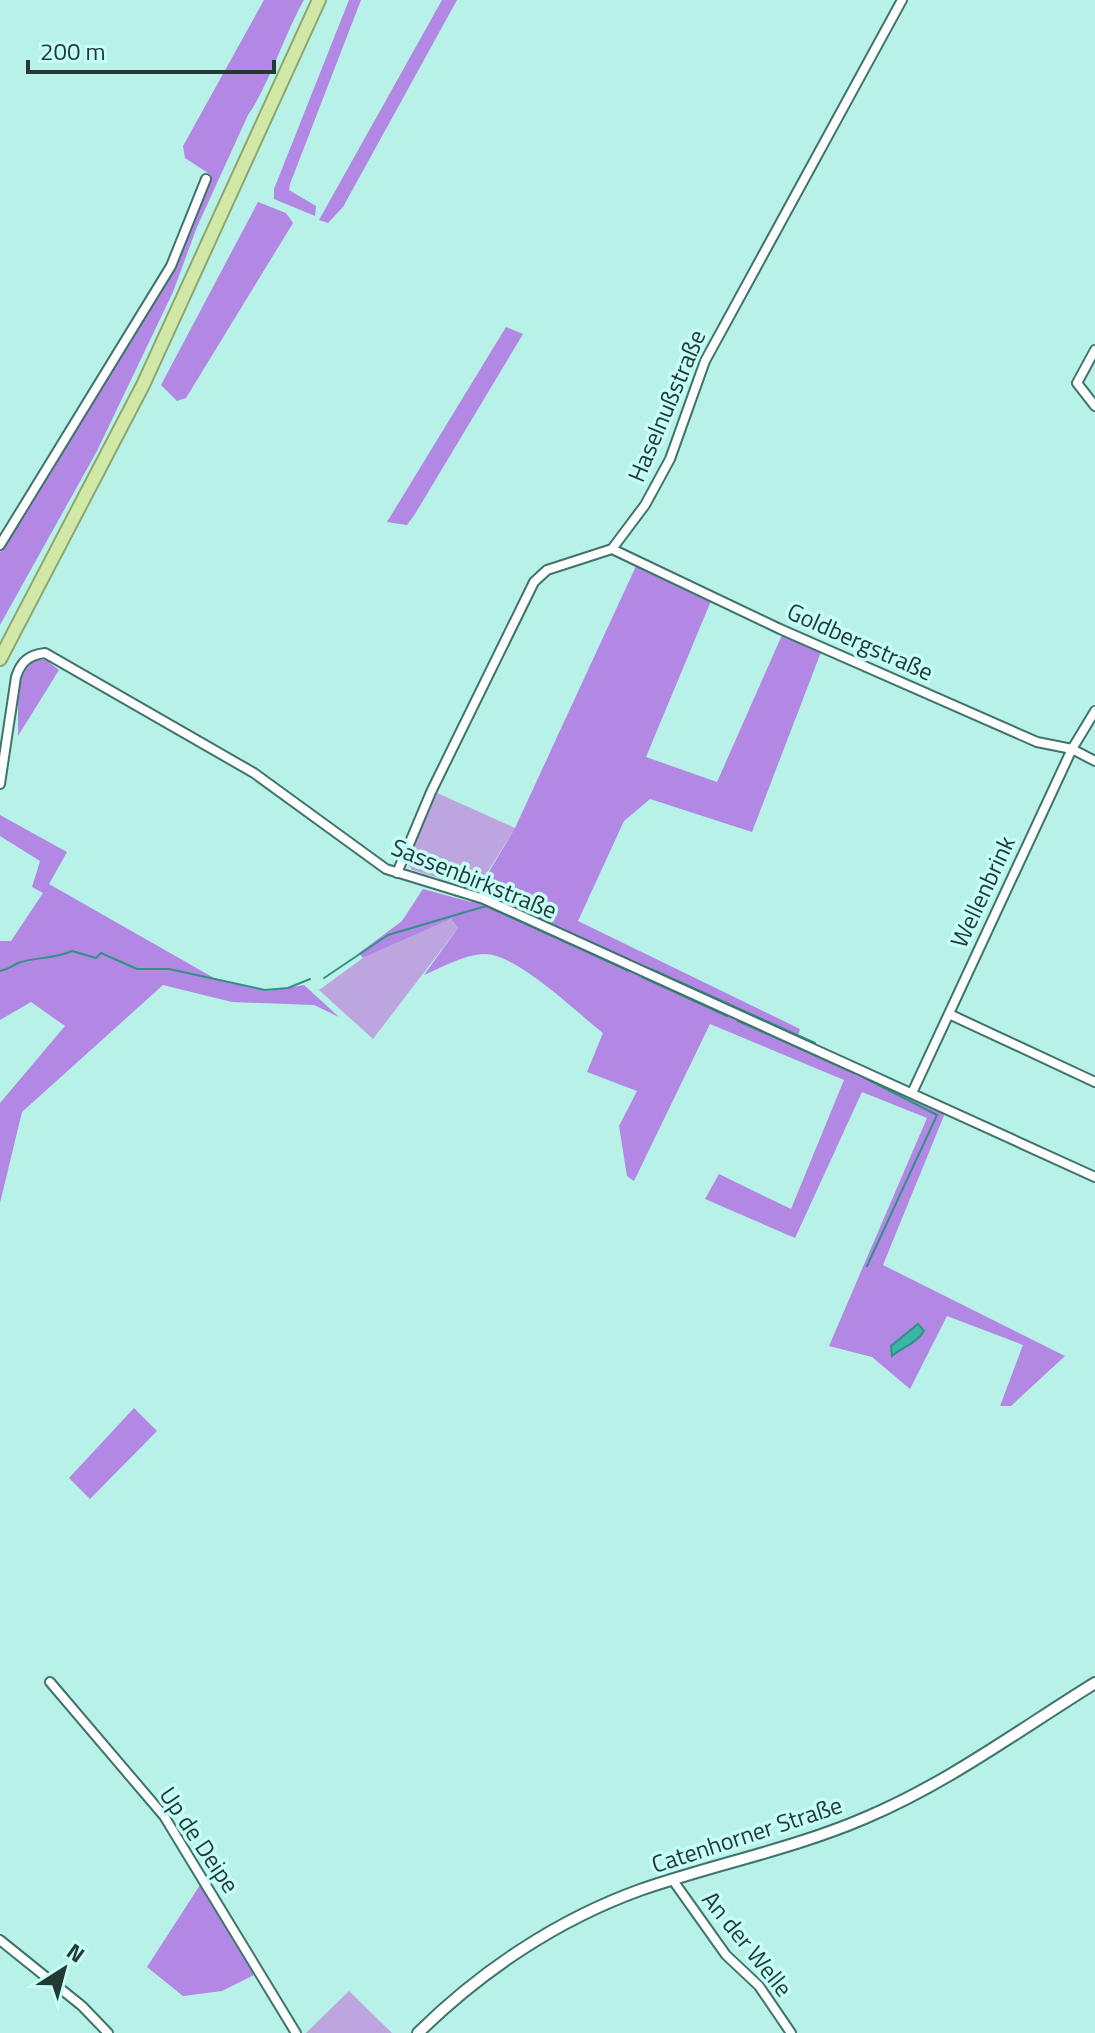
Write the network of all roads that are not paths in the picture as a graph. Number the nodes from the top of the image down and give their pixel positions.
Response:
1 (319, 0) edge
2 (902, 0) edge
3 (206, 179) dead end
4 (1095, 350) edge
5 (1092, 364) edge
6 (1095, 406) edge
7 (0, 545) edge
8 (612, 549) junction
9 (0, 659) edge
10 (1095, 711) edge
11 (1072, 749) junction
12 (1095, 761) edge
13 (0, 784) edge
14 (397, 873) junction
15 (949, 1014) junction
16 (1095, 1082) edge
17 (912, 1093) junction
18 (1095, 1177) edge
19 (50, 1682) dead end
20 (1095, 1683) edge
21 (672, 1879) junction
22 (0, 1940) edge
23 (108, 2033) edge
24 (296, 2033) edge
25 (418, 2033) edge
26 (791, 2033) edge

1 - 9 highway
2 - 8 street, Haselnußstraße
3 - 7 street
4 - 5 street
5 - 6 street
8 - 11 street, Goldbergstraße
8 - 14 street
10 - 11 street, Wellenbrink
11 - 12 street, Goldbergstraße
11 - 15 street, Wellenbrink
13 - 14 street, Sassenbirkstraße
14 - 17 street, Sassenbirkstraße
15 - 16 street
15 - 17 street, Wellenbrink
17 - 18 street, Sassenbirkstraße
19 - 24 street, Up de Deipe
20 - 21 street, Catenhorner Straße
21 - 25 street, Catenhorner Straße
21 - 26 street, An der Welle
22 - 23 street

